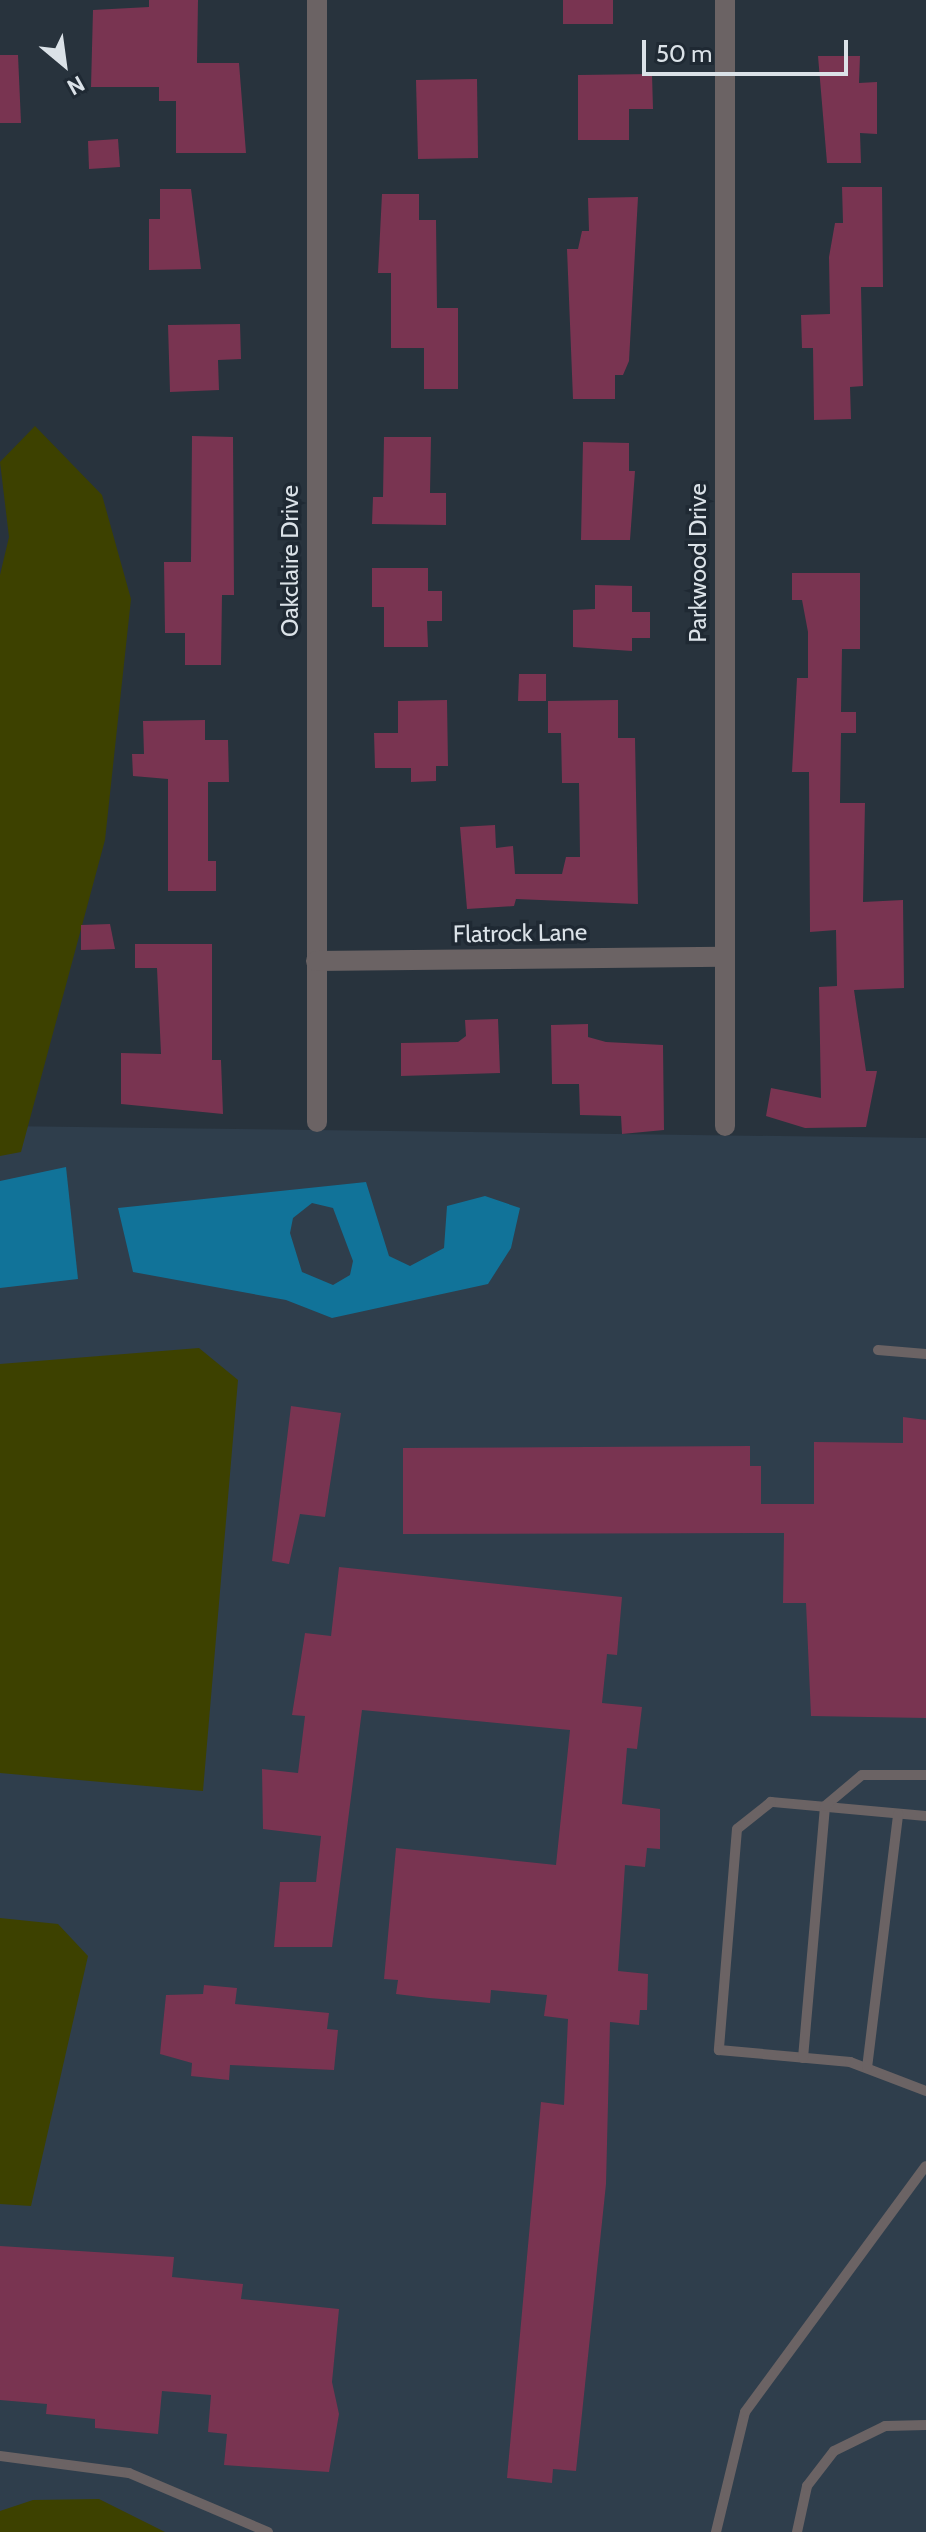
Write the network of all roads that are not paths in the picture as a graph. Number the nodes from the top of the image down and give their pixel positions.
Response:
1 (317, 0) edge
2 (725, 0) edge
3 (723, 957) junction
4 (316, 961) junction
5 (317, 1122) dead end
6 (725, 1126) dead end
7 (878, 1350) dead end
8 (926, 1354) edge
9 (926, 1775) edge
10 (825, 1806) junction
11 (898, 1814) junction
12 (926, 1816) edge
13 (803, 2058) junction
14 (867, 2068) junction
15 (926, 2091) edge
16 (926, 2166) edge
17 (926, 2425) edge
18 (0, 2456) edge
19 (268, 2532) edge
20 (716, 2532) edge
21 (797, 2532) edge

1 - 4 street, Oakclaire Drive
2 - 3 street, Parkwood Drive
3 - 4 street, Flatrock Lane
3 - 6 street, Parkwood Drive
4 - 5 street, Oakclaire Drive
7 - 8 lane
9 - 10 lane
10 - 11 lane
10 - 13 lane
10 - 13 lane
11 - 12 lane
11 - 14 lane
13 - 14 lane
14 - 15 lane
16 - 20 lane
17 - 21 lane
18 - 19 lane

